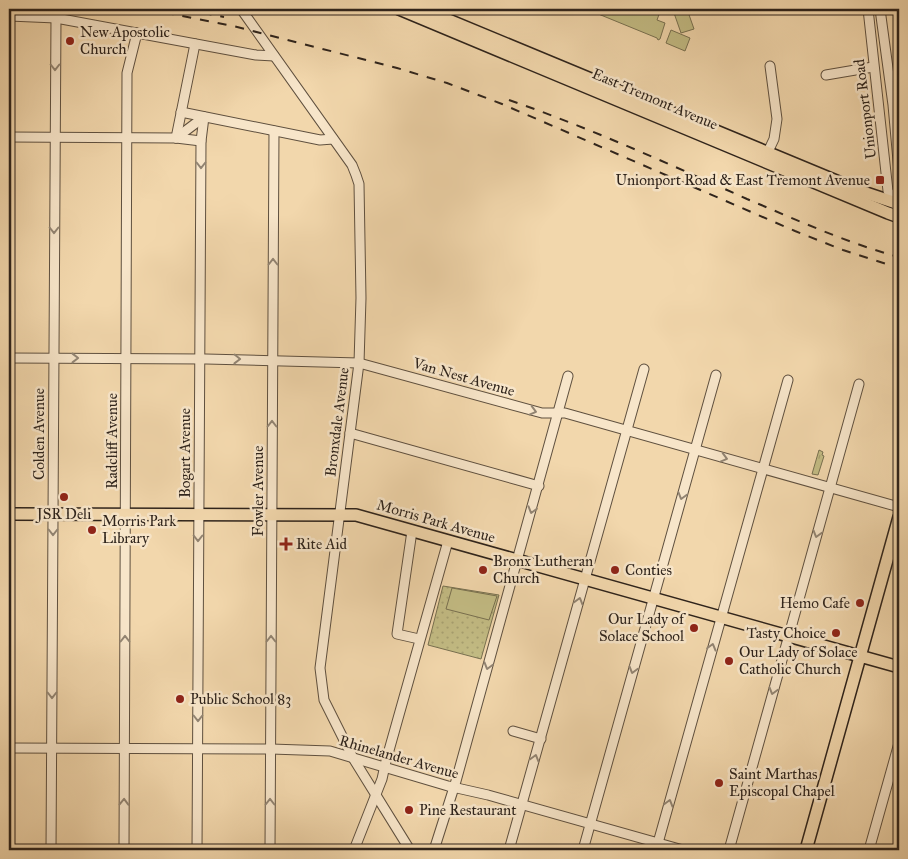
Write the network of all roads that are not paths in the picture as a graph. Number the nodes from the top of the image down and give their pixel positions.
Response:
1 (242, 9) edge
2 (399, 9) edge
3 (422, 9) edge
4 (868, 9) edge
5 (880, 9) edge
6 (9, 16) edge
7 (56, 18) junction
8 (431, 18) junction
9 (137, 32) junction
10 (194, 44) junction
11 (274, 56) junction
12 (770, 66) dead end
13 (873, 67) junction
14 (826, 75) dead end
15 (896, 98) edge
16 (181, 112) junction
17 (204, 117) junction
18 (274, 131) junction
19 (897, 134) edge
20 (9, 137) edge
21 (55, 138) junction
22 (128, 138) junction
23 (176, 138) junction
24 (333, 139) junction
25 (201, 140) junction
26 (766, 156) junction
27 (899, 172) edge
28 (899, 207) edge
29 (9, 358) edge
30 (54, 358) junction
31 (126, 359) junction
32 (199, 359) junction
33 (273, 360) junction
34 (359, 363) junction
35 (644, 370) dead end
36 (716, 374) dead end
37 (568, 376) dead end
38 (788, 380) dead end
39 (859, 384) dead end
40 (559, 412) junction
41 (627, 430) junction
42 (350, 433) junction
43 (695, 450) junction
44 (763, 468) junction
45 (539, 486) junction
46 (830, 488) junction
47 (899, 507) edge
48 (9, 514) edge
49 (53, 514) junction
50 (126, 515) junction
51 (198, 515) junction
52 (272, 515) junction
53 (339, 515) junction
54 (899, 517) edge
55 (412, 530) junction
56 (448, 540) junction
57 (518, 560) junction
58 (586, 579) junction
59 (653, 598) junction
60 (720, 617) junction
61 (788, 636) junction
62 (419, 639) junction
63 (860, 656) junction
64 (899, 667) edge
65 (513, 731) dead end
66 (540, 739) junction
67 (899, 743) edge
68 (9, 748) edge
69 (51, 748) junction
70 (124, 748) junction
71 (198, 749) junction
72 (271, 749) junction
73 (353, 758) junction
74 (384, 768) junction
75 (454, 788) junction
76 (376, 796) junction
77 (522, 805) junction
78 (590, 824) junction
79 (657, 847) edge
80 (51, 850) edge
81 (124, 850) edge
82 (197, 850) edge
83 (270, 850) edge
84 (354, 850) edge
85 (410, 850) edge
86 (434, 850) edge
87 (509, 850) edge
88 (583, 850) edge
89 (683, 850) edge
90 (728, 850) edge
91 (806, 850) edge
92 (869, 850) edge

1 - 11 street, Bronxdale Avenue
2 - 8 main road, East Tremont Avenue
3 - 8 main road, East Tremont Avenue
4 - 13 street, Unionport Road
5 - 15 street, Unionport Road
6 - 7 street
7 - 9 street
7 -> 21 street, Colden Avenue
8 - 26 main road, East Tremont Avenue
9 - 10 street
9 - 22 street, Radcliff Avenue
10 - 11 street
10 - 16 street
11 - 24 street, Bronxdale Avenue
12 - 26 street
13 - 14 street
13 - 28 street, Unionport Road
15 - 19 street, Unionport Road
16 - 17 street
16 - 23 street
17 - 18 street
17 - 23 street
17 - 25 street, Bogart Avenue
18 - 24 street
33 -> 18 street, Fowler Avenue
19 - 27 street, Unionport Road
20 - 21 street
21 - 22 street
21 -> 30 street, Colden Avenue
22 - 23 street
22 - 31 street, Radcliff Avenue
23 - 25 street
24 - 34 street, Bronxdale Avenue
25 -> 32 street, Bogart Avenue
26 - 28 main road, East Tremont Avenue
29 - 30 street, Van Nest Avenue
30 -> 31 street, Van Nest Avenue
30 - 49 street, Colden Avenue
31 - 32 street, Van Nest Avenue
31 - 50 street, Radcliff Avenue
32 -> 33 street, Van Nest Avenue
32 - 51 street, Bogart Avenue
33 - 34 street, Van Nest Avenue
52 -> 33 street, Fowler Avenue
34 -> 40 street, Van Nest Avenue
34 - 42 street, Bronxdale Avenue
35 - 41 street
36 - 43 street
37 - 40 street
38 - 44 street
39 - 46 street
40 - 41 street, Van Nest Avenue
40 - 45 street
41 - 43 street, Van Nest Avenue
41 - 58 street
42 - 45 street
42 - 53 street, Bronxdale Avenue
43 -> 44 street, Van Nest Avenue
43 -> 59 street
44 - 46 street, Van Nest Avenue
44 - 60 street
45 -> 57 street
46 - 47 street, Van Nest Avenue
46 -> 61 street
48 - 49 main road, Morris Park Avenue
49 - 50 main road, Morris Park Avenue
49 -> 69 street, Colden Avenue
50 - 51 main road, Morris Park Avenue
70 -> 50 street, Radcliff Avenue
51 - 52 main road, Morris Park Avenue
51 -> 71 street, Bogart Avenue
52 - 53 main road, Morris Park Avenue
72 -> 52 street, Fowler Avenue
53 - 55 main road, Morris Park Avenue
53 - 73 street, Bronxdale Avenue
54 - 63 main road
55 - 56 main road, Morris Park Avenue
55 - 62 street
56 - 57 main road, Morris Park Avenue
56 - 62 street
57 - 58 main road, Morris Park Avenue
57 -> 75 street
58 - 59 main road, Morris Park Avenue
66 -> 58 street
59 - 60 main road, Morris Park Avenue
59 -> 78 street
60 - 61 main road, Morris Park Avenue
79 -> 60 street
61 - 63 main road, Morris Park Avenue
61 -> 90 street
62 - 74 street
63 - 64 main road, Morris Park Avenue
63 - 91 main road
65 - 66 street
77 -> 66 street
67 - 92 street
68 - 69 street, Rhinelander Avenue
69 - 70 street, Rhinelander Avenue
69 - 80 street, Colden Avenue
70 - 71 street, Rhinelander Avenue
81 -> 70 street, Radcliff Avenue
71 - 72 street, Rhinelander Avenue
71 - 82 street, Bogart Avenue
72 - 73 street, Rhinelander Avenue
83 -> 72 street, Fowler Avenue
73 - 74 street, Rhinelander Avenue
73 - 76 street, Bronxdale Avenue
74 - 75 street, Rhinelander Avenue
74 - 76 street
75 - 77 street, Rhinelander Avenue
75 - 86 street
76 - 84 street
76 - 85 street, Bronxdale Avenue
77 - 78 street, Rhinelander Avenue
77 - 87 street
78 - 79 street, Rhinelander Avenue
78 - 88 street
79 - 89 street, Rhinelander Avenue

